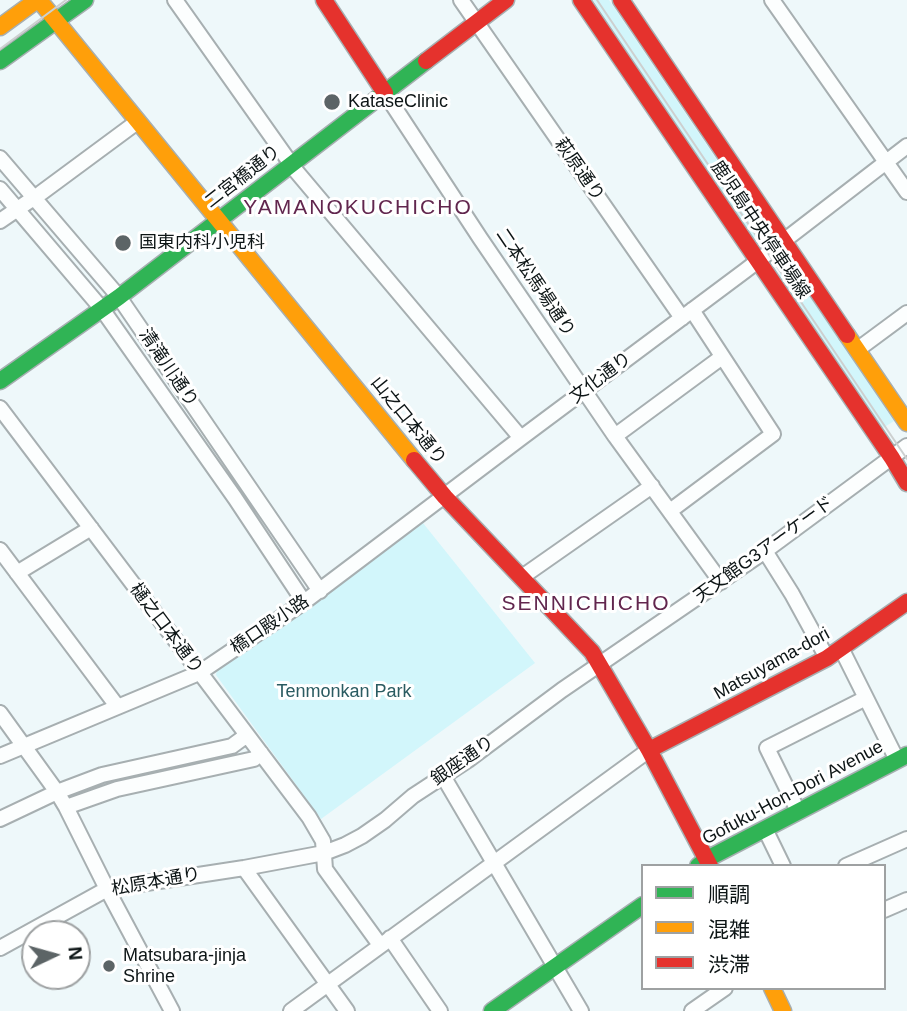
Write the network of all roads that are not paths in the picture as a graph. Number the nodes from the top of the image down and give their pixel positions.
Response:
1 (38, 0) edge
2 (85, 0) edge
3 (175, 0) edge
4 (324, 0) edge
5 (461, 0) edge
6 (506, 0) edge
7 (581, 0) edge
8 (621, 0) edge
9 (772, 0) edge
10 (56, 21) junction
11 (476, 22) junction
12 (0, 27) edge
13 (0, 61) edge
14 (385, 93) junction
15 (137, 121) junction
16 (907, 146) edge
17 (0, 158) edge
18 (886, 162) junction
19 (291, 164) junction
20 (0, 189) edge
21 (907, 191) edge
22 (34, 197) junction
23 (17, 209) junction
24 (219, 220) junction
25 (0, 221) edge
26 (783, 241) junction
27 (758, 261) junction
28 (119, 296) junction
29 (102, 309) junction
30 (907, 313) edge
31 (687, 314) junction
32 (857, 351) junction
33 (722, 357) junction
34 (0, 381) edge
35 (585, 390) junction
36 (187, 396) junction
37 (170, 406) junction
38 (0, 408) edge
39 (907, 423) edge
40 (615, 436) junction
41 (521, 438) junction
42 (907, 446) edge
43 (892, 458) junction
44 (907, 483) edge
45 (652, 486) junction
46 (250, 488) junction
47 (445, 497) junction
48 (235, 498) junction
49 (670, 510) junction
50 (91, 528) junction
51 (0, 550) edge
52 (765, 551) junction
53 (17, 573) junction
54 (522, 577) junction
55 (721, 582) junction
56 (320, 591) junction
57 (304, 602) junction
58 (907, 602) edge
59 (841, 648) junction
60 (827, 658) junction
61 (600, 664) junction
62 (199, 673) junction
63 (866, 698) junction
64 (117, 706) junction
65 (0, 713) edge
66 (247, 735) junction
67 (24, 745) junction
68 (649, 750) junction
69 (261, 752) junction
70 (0, 755) edge
71 (902, 757) edge
72 (443, 776) junction
73 (57, 792) junction
74 (66, 807) junction
75 (798, 811) junction
76 (0, 819) edge
77 (765, 829) junction
78 (907, 839) edge
79 (324, 853) junction
80 (494, 863) junction
81 (705, 864) edge
82 (782, 864) edge
83 (851, 864) edge
84 (244, 867) junction
85 (107, 889) junction
86 (907, 900) edge
87 (641, 906) edge
88 (886, 909) edge
89 (385, 942) junction
90 (0, 948) edge
91 (555, 968) junction
92 (327, 984) junction
93 (722, 990) edge
94 (773, 990) edge
95 (172, 1011) edge
96 (290, 1011) edge
97 (347, 1011) edge
98 (440, 1011) edge
99 (492, 1011) edge
100 (581, 1011) edge
101 (692, 1011) edge
102 (783, 1011) edge

1 - 10 main road, 山之口本通り
1 - 12 main road
2 - 10 main road
3 - 19 street
4 - 14 main road, 二本松馬場通り
5 - 11 street, 萩原通り
6 - 11 main road, 二宮橋通り
7 - 27 main road, 鹿児島中央停車場線
8 - 26 main road, 鹿児島中央停車場線
9 - 18 street
10 - 13 main road
10 - 15 main road, 山之口本通り
11 - 14 main road, 二宮橋通り
11 - 31 street, 萩原通り
14 - 19 main road, 二宮橋通り
14 - 35 street, 二本松馬場通り
15 - 22 street
15 - 24 main road, 山之口本通り
16 - 18 street, 文化通り
17 - 22 street, 清滝川通り
18 - 21 street
18 - 26 street, 文化通り
19 - 24 main road, 二宮橋通り
19 - 41 street
20 - 23 street, 清滝川通り
22 - 23 street
22 - 28 street, 清滝川通り
23 - 25 street
23 - 29 street, 清滝川通り
24 - 28 main road, 二宮橋通り
24 - 47 main road, 山之口本通り
26 - 27 street, 文化通り
26 - 32 main road, 鹿児島中央停車場線
27 - 31 street, 文化通り
27 - 43 main road, 鹿児島中央停車場線
28 - 29 main road, 二宮橋通り
28 - 36 street, 清滝川通り
29 - 34 main road, 二宮橋通り
29 - 37 street, 清滝川通り
30 - 32 street
31 - 33 street, 萩原通り
31 - 35 street, 文化通り
32 - 39 main road, 鹿児島中央停車場線
33 - 40 street
33 - 49 street, 萩原通り
35 - 40 street, 二本松馬場通り
35 - 41 street, 文化通り
36 - 37 street
36 - 46 street, 清滝川通り
37 - 48 street, 清滝川通り
38 - 50 street, 樋之口本通り
40 - 45 street, 二本松馬場通り
41 - 47 street, 文化通り
42 - 43 street, 天文館G3アーケード
43 - 44 main road, 鹿児島中央停車場線
43 - 52 street, 天文館G3アーケード
45 - 49 street, 二本松馬場通り
45 - 54 street
46 - 48 street
46 - 56 street, 清滝川通り
47 - 54 main road, 山之口本通り
47 - 56 street, 橋口殿小路
48 - 57 street, 清滝川通り
49 - 55 street, 二本松馬場通り
50 - 53 street
50 - 62 street, 樋之口本通り
51 - 53 street
52 - 55 street, 天文館G3アーケード
52 - 60 street
53 - 64 street
54 - 61 main road, 山之口本通り
55 - 61 street, 天文館G3アーケード
56 - 57 street, 橋口殿小路
57 - 62 street, 橋口殿小路
58 - 59 main road, Matsuyama-dori
59 - 60 main road, Matsuyama-dori
59 - 63 street
60 - 68 main road, Matsuyama-dori
61 - 68 main road, 山之口本通り
61 - 72 street, 銀座通り
62 - 64 street, 橋口殿小路
62 - 66 street, 樋之口本通り
63 - 71 street
63 - 75 street
64 - 67 street, 橋口殿小路
65 - 67 street
66 - 69 street, 樋之口本通り
66 - 73 street
67 - 70 street, 橋口殿小路
67 - 73 street
68 - 80 street
68 - 81 main road, 山之口本通り
69 - 74 street
69 - 79 street, 樋之口本通り
71 - 75 main road, Gofuku-Hon-Dori Avenue
72 - 79 street, 銀座通り
72 - 80 street
73 - 74 street
73 - 76 street
74 - 85 street
75 - 77 main road, Gofuku-Hon-Dori Avenue
77 - 81 main road, Gofuku-Hon-Dori Avenue
77 - 82 street
78 - 83 street
79 - 84 street, 松原本通り
79 - 89 street, 樋之口本通り
80 - 89 street
80 - 91 street
84 - 85 street, 松原本通り
84 - 92 street
85 - 90 street, 松原本通り
85 - 95 street
86 - 88 street
87 - 91 main road
89 - 92 street
89 - 98 street, 樋之口本通り
91 - 99 main road
91 - 100 street
92 - 96 street
92 - 97 street
93 - 101 street
94 - 102 main road

